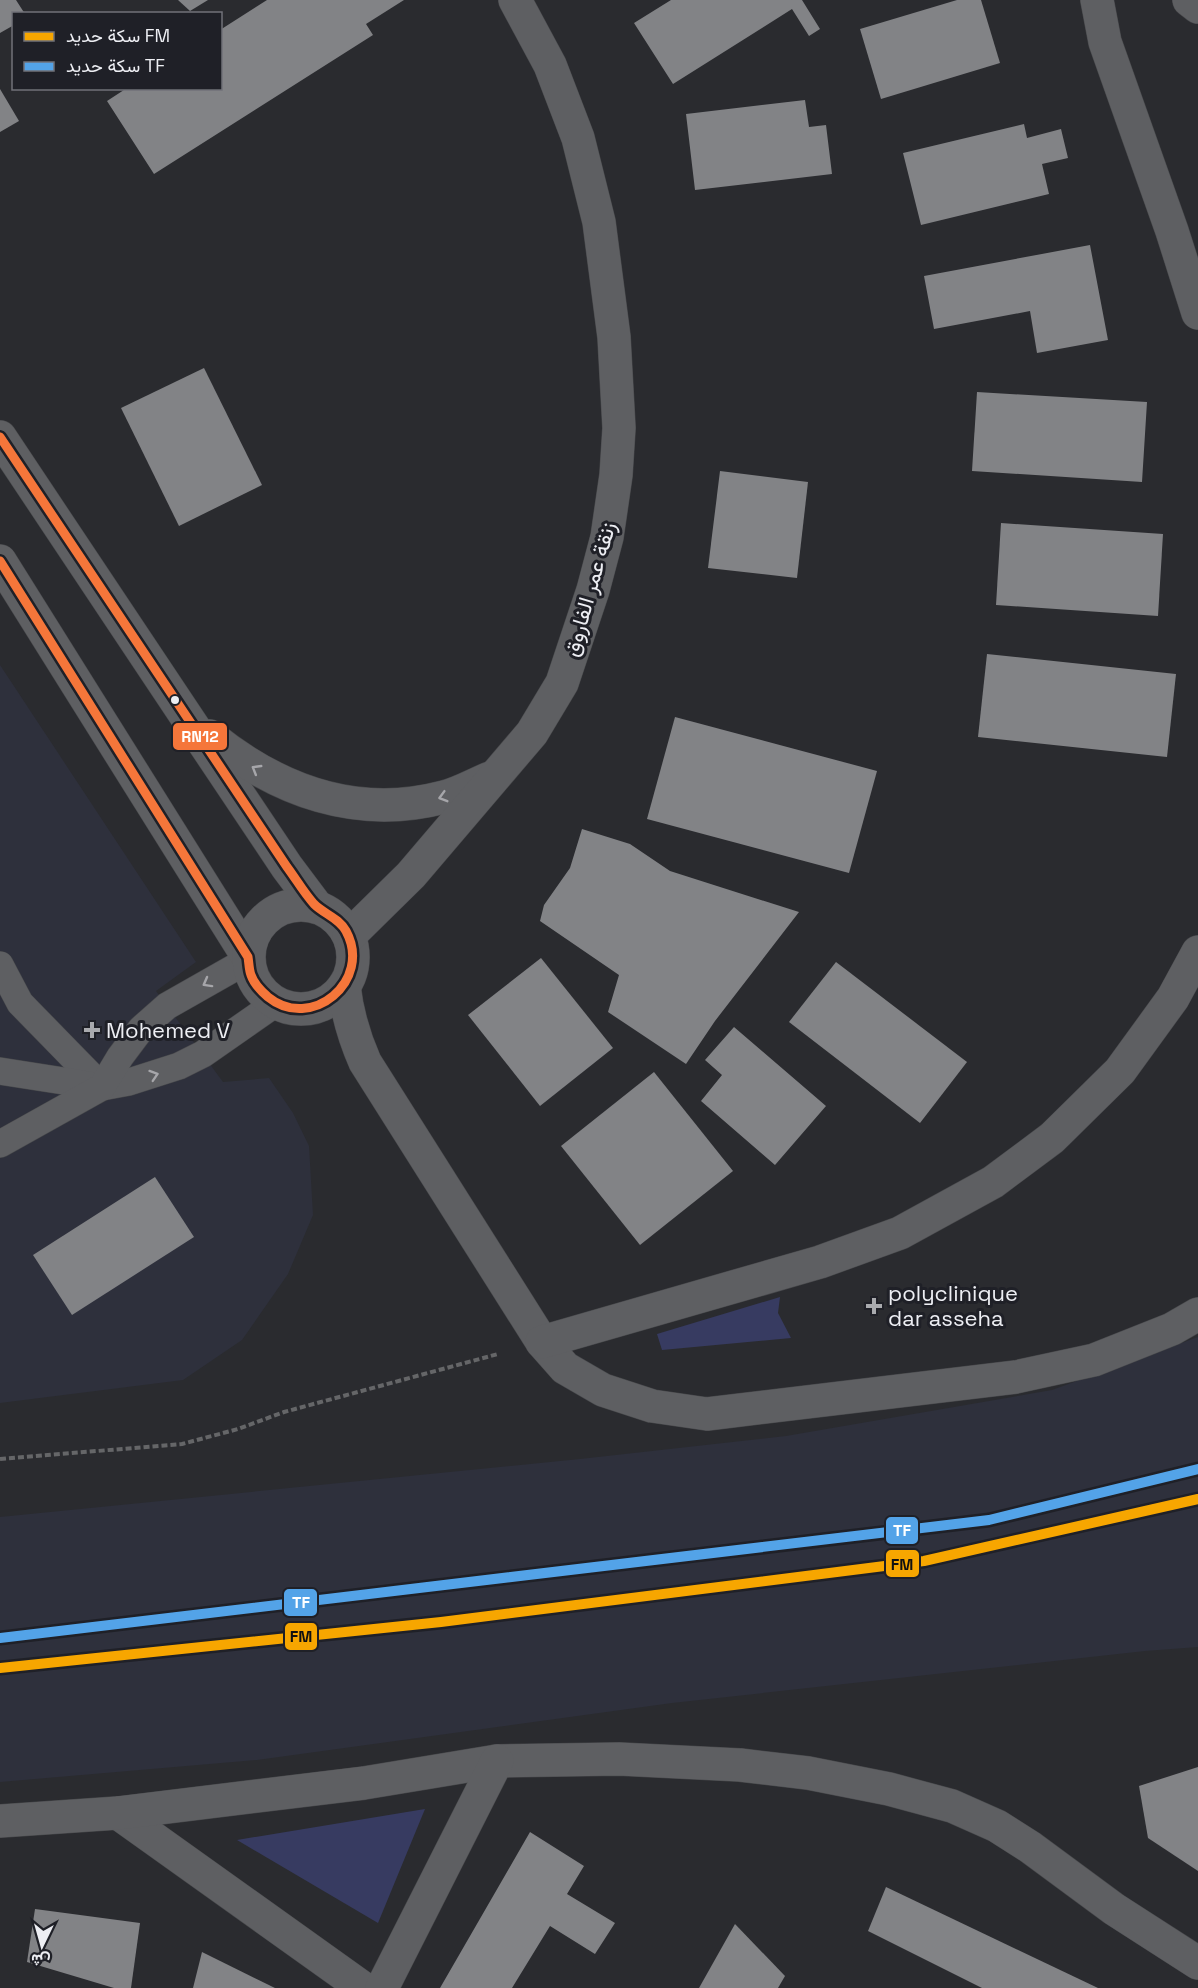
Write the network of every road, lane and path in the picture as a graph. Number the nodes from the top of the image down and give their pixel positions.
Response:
1 (515, 0) edge
2 (1097, 0) edge
3 (1189, 0) edge
4 (1198, 6) edge
5 (1198, 313) edge
6 (0, 437) edge
7 (0, 561) edge
8 (188, 718) junction
9 (497, 775) junction
10 (317, 907) junction
11 (349, 936) junction
12 (1198, 952) edge
13 (248, 958) junction
14 (0, 965) edge
15 (344, 986) junction
16 (290, 1006) junction
17 (365, 1062) junction
18 (0, 1071) edge
19 (102, 1087) junction
20 (0, 1144) edge
21 (1198, 1314) edge
22 (542, 1342) junction
23 (0, 1459) edge
24 (497, 1761) junction
25 (118, 1813) junction
26 (0, 1821) edge
27 (1198, 1964) edge
28 (363, 1988) edge
29 (382, 1988) edge

1 - 9 street, زنقة عمر الفاروق
2 - 5 street
3 - 4 street
6 - 8 street
7 - 13 street
9 -> 8 street
8 - 10 street
9 - 11 street, زنقة عمر الفاروق
10 - 11 street
10 - 13 street
11 - 15 street
12 - 22 street
13 - 16 street
13 -> 19 lane
14 - 19 lane
15 - 16 street
15 - 17 street
16 - 17 street
19 -> 16 lane
17 - 22 street
18 - 19 lane
19 - 20 lane
21 - 22 street
22 - 23 path
24 - 25 street
24 - 27 street
24 - 29 street
25 - 26 street
25 - 28 street

